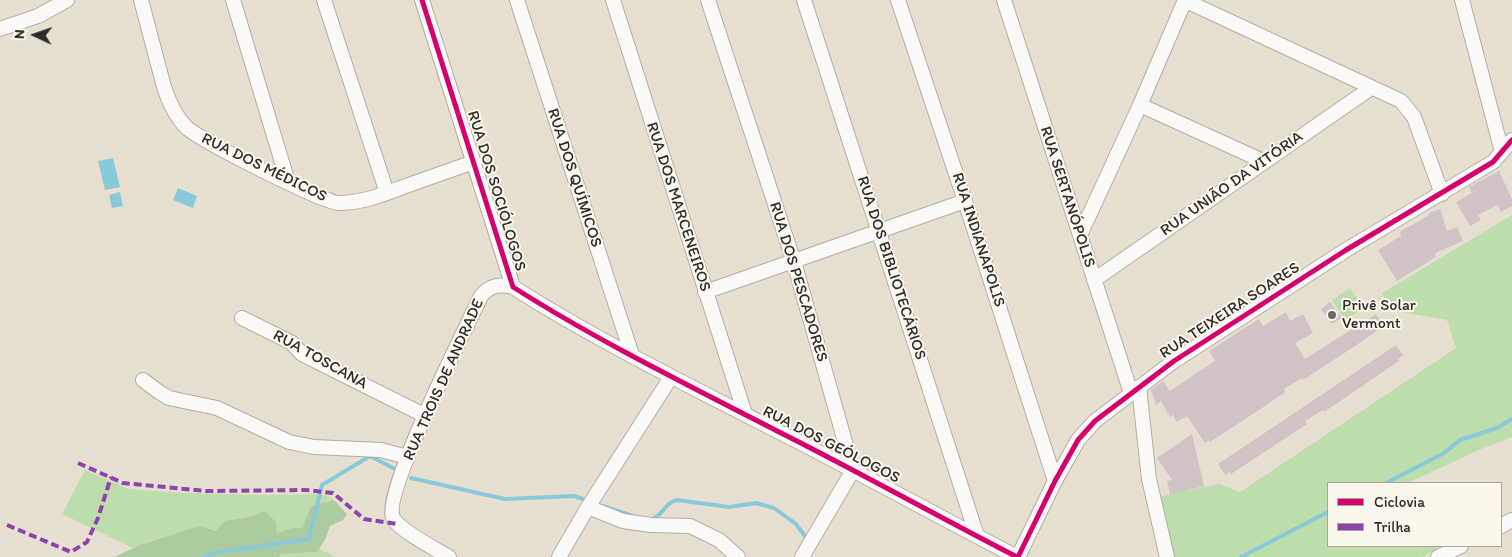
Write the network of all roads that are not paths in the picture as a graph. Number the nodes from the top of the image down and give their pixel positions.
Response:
1 (67, 0) edge
2 (141, 0) edge
3 (233, 0) edge
4 (324, 0) edge
5 (422, 0) edge
6 (517, 0) edge
7 (613, 0) edge
8 (708, 0) edge
9 (804, 0) edge
10 (898, 0) edge
11 (1004, 0) edge
12 (1184, 0) edge
13 (1462, 0) edge
14 (0, 29) edge
15 (1371, 88) junction
16 (1140, 105) junction
17 (1512, 140) edge
18 (1502, 152) junction
19 (474, 162) junction
20 (1263, 162) junction
21 (288, 182) junction
22 (387, 193) junction
23 (1442, 194) junction
24 (965, 201) junction
25 (880, 231) junction
26 (1080, 235) junction
27 (794, 262) junction
28 (1094, 280) junction
29 (512, 287) junction
30 (705, 292) junction
31 (242, 318) dead end
32 (632, 355) junction
33 (672, 377) junction
34 (143, 380) dead end
35 (1135, 390) junction
36 (745, 414) junction
37 (424, 415) junction
38 (407, 458) junction
39 (853, 470) junction
40 (1055, 481) junction
41 (588, 507) junction
42 (977, 536) junction
43 (1459, 547) edge
44 (430, 553) edge
45 (449, 557) edge
46 (559, 557) edge
47 (738, 557) edge
48 (802, 557) edge
49 (1018, 557) edge
50 (1167, 557) edge
51 (1438, 557) edge

1 - 14 street
2 - 21 street, RUA DOS MÉDICOS
3 - 21 street
4 - 22 street
5 - 19 street, RUA DOS SOCIÓLOGOS
6 - 32 street, RUA DOS QUÍMICOS
7 - 30 street, RUA DOS MARCENEIROS
8 - 27 street, RUA DOS PESCADORES
9 - 25 street, RUA DOS BIBLIOTECÁRIOS
10 - 24 street, RUA INDIANAPOLIS
11 - 26 street, RUA SERTANÓPOLIS
12 - 15 street
12 - 16 street
13 - 18 street
15 - 20 street, RUA UNIÃO DA VITÓRIA
15 - 23 street
16 - 20 street
16 - 26 street
17 - 18 street, RUA TEIXEIRA SOARES
18 - 23 street, RUA TEIXEIRA SOARES
19 - 22 street, RUA DOS MÉDICOS
19 - 29 street, RUA DOS SOCIÓLOGOS
20 - 28 street, RUA UNIÃO DA VITÓRIA
21 - 22 street, RUA DOS MÉDICOS
23 - 35 street, RUA TEIXEIRA SOARES
24 - 25 street
24 - 40 street, RUA INDIANAPOLIS
25 - 27 street
25 - 42 street, RUA DOS BIBLIOTECÁRIOS
26 - 28 street, RUA SERTANÓPOLIS
27 - 30 street
27 - 39 street, RUA DOS PESCADORES
28 - 35 street, RUA SERTANÓPOLIS
29 - 32 street, RUA DOS SOCIÓLOGOS
29 - 37 street, RUA TROIS DE ANDRADE
30 - 36 street, RUA DOS MARCENEIROS
31 - 37 street, RUA TOSCANA
32 - 33 street, RUA DOS GEÓLOGOS
33 - 36 street, RUA DOS GEÓLOGOS
33 - 41 street
34 - 38 street
35 - 40 street, RUA TEIXEIRA SOARES
35 - 50 street, RUA SERTANÓPOLIS
36 - 39 street, RUA DOS GEÓLOGOS
37 - 38 street, RUA TROIS DE ANDRADE
38 - 44 street, RUA TROIS DE ANDRADE
39 - 42 street, RUA DOS GEÓLOGOS
39 - 48 street
40 - 49 street, RUA TEIXEIRA SOARES
41 - 46 street
41 - 47 street
42 - 49 street, RUA DOS GEÓLOGOS
43 - 51 street
44 - 45 street, RUA TROIS DE ANDRADE

